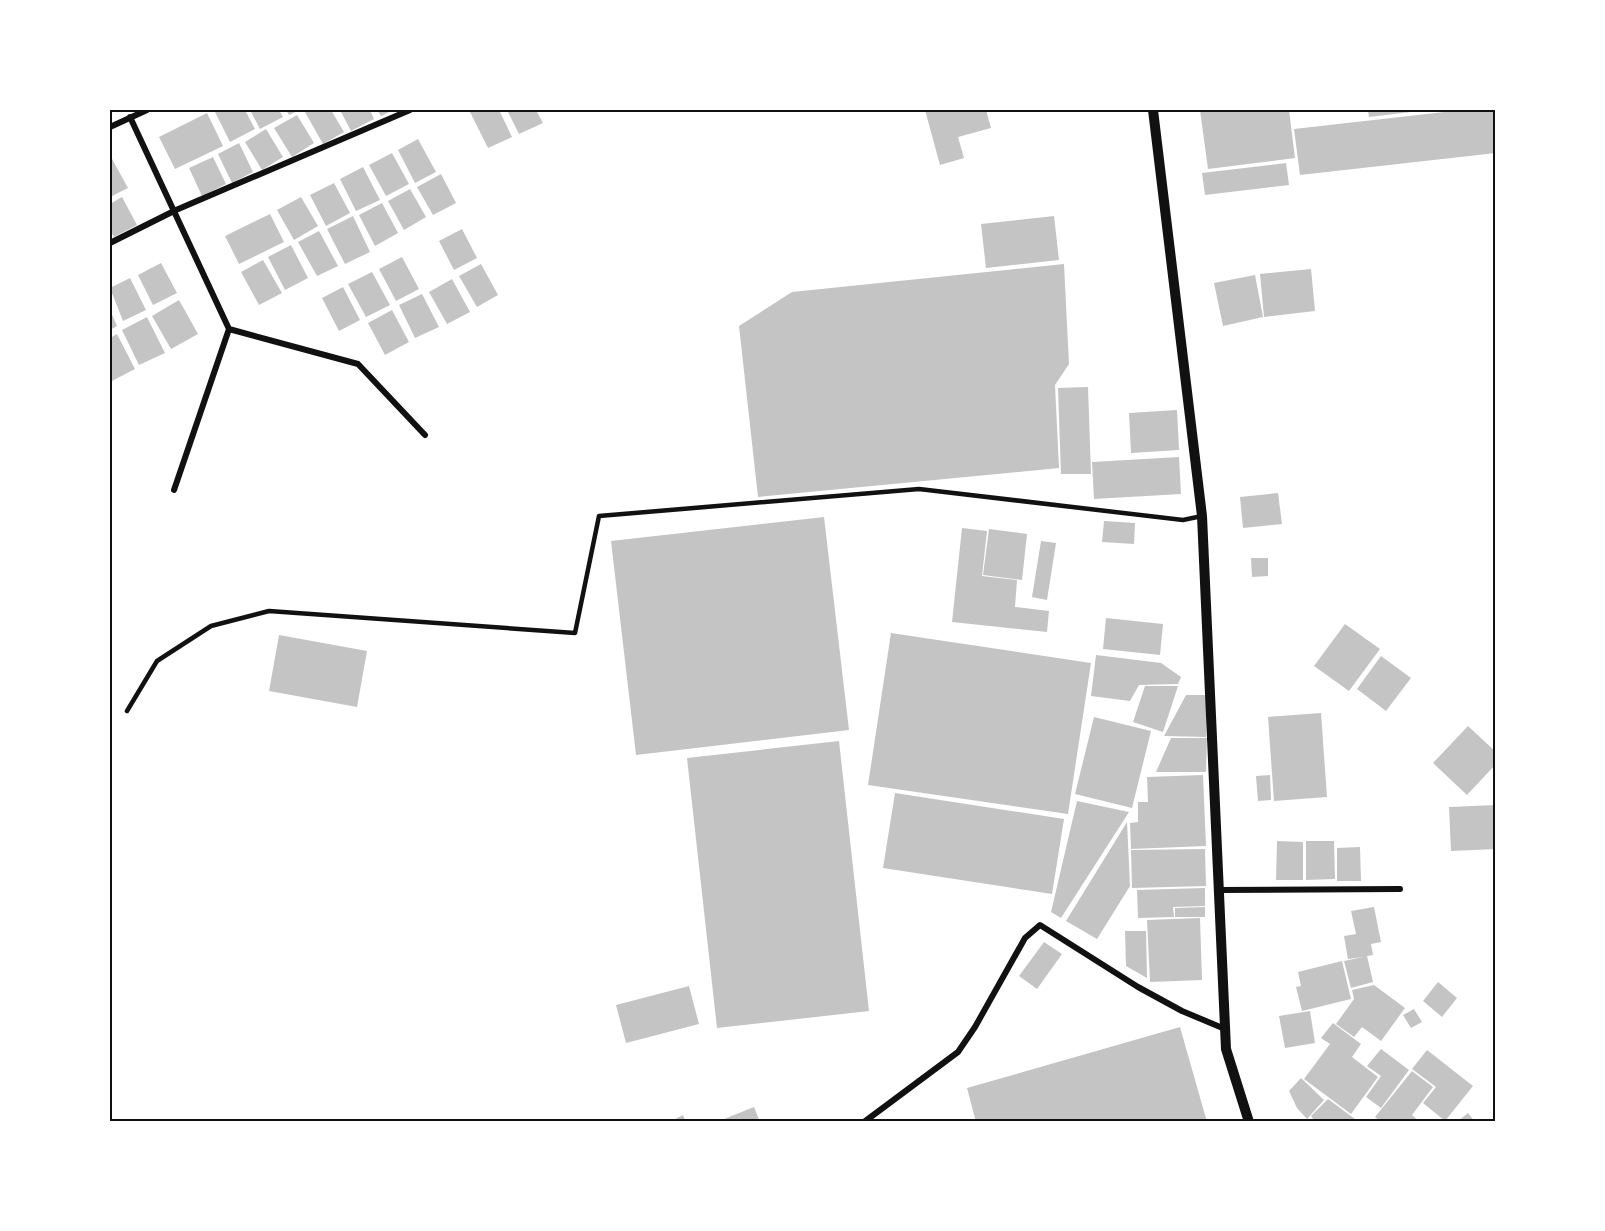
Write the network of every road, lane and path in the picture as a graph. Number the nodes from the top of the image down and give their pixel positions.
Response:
1 (147, 110) edge
2 (411, 110) edge
3 (1153, 110) edge
4 (130, 117) junction
5 (110, 127) edge
6 (176, 210) junction
7 (110, 243) edge
8 (229, 329) junction
9 (426, 435) dead end
10 (174, 490) dead end
11 (1202, 516) junction
12 (127, 711) dead end
13 (1400, 889) dead end
14 (1219, 890) junction
15 (1225, 1029) junction
16 (864, 1122) edge
17 (1249, 1122) edge

1 - 4 street
2 - 6 street
3 - 11 street
4 - 5 street
4 - 6 street
6 - 7 street
6 - 8 street
8 - 9 street
8 - 10 street
11 - 12 lane
11 - 14 street
13 - 14 street
14 - 15 street
15 - 16 street
15 - 17 street

